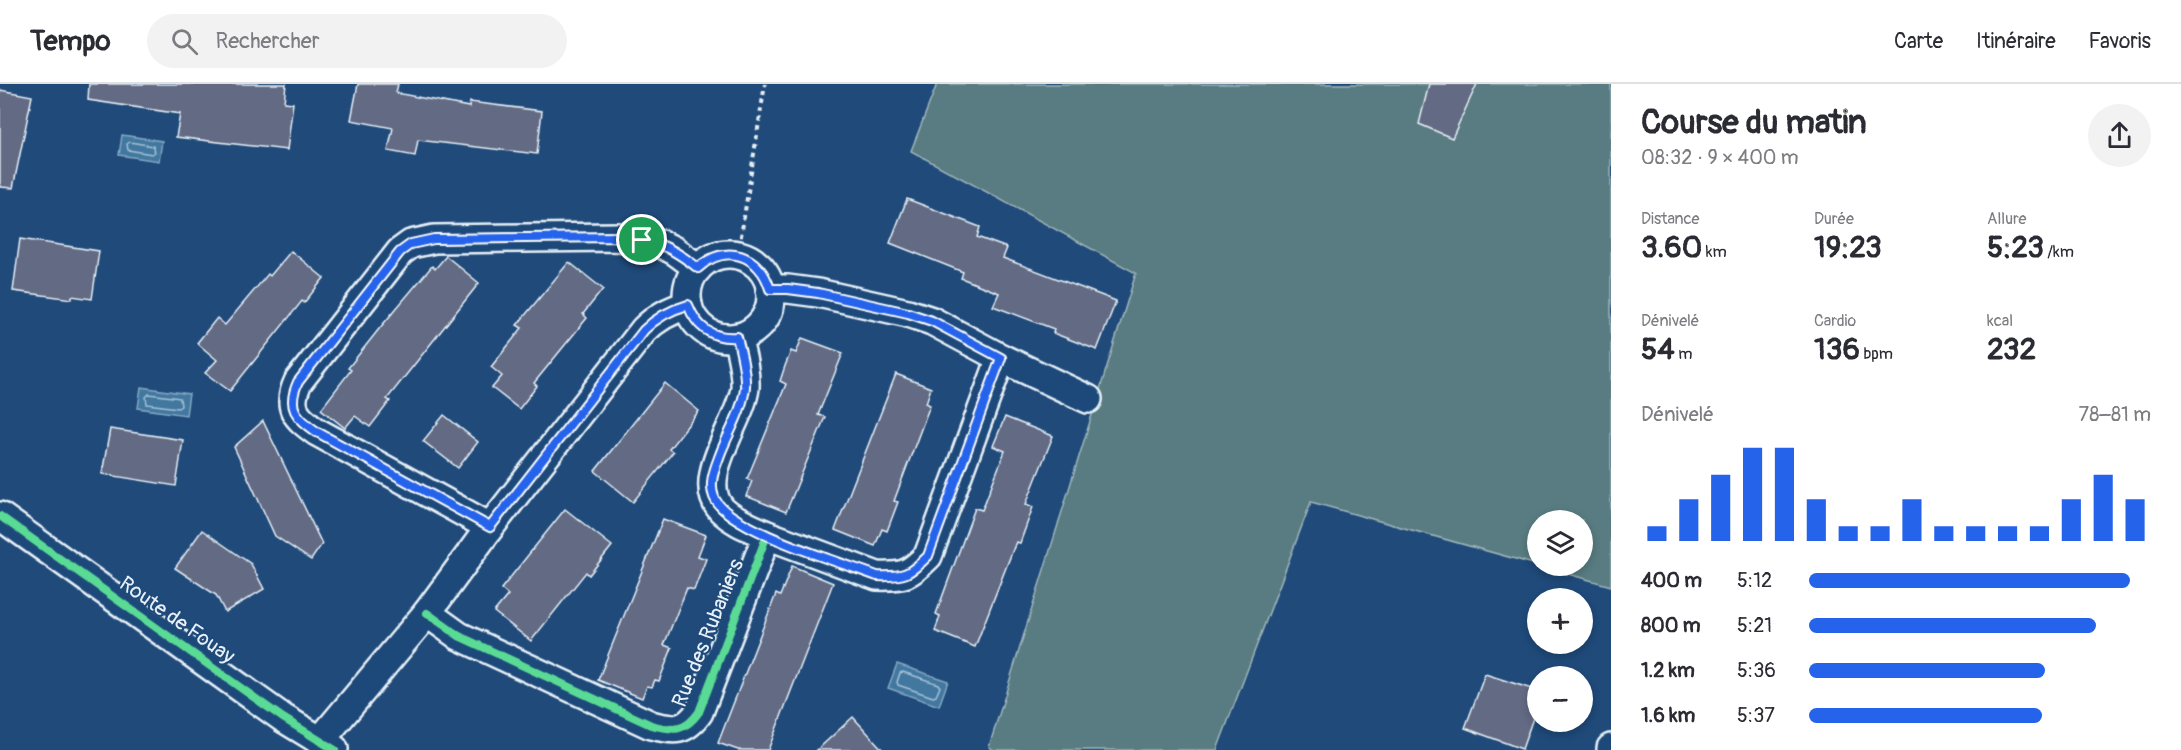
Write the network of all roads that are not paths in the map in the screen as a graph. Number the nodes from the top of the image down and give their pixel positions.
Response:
1 (698, 268) junction
2 (770, 289) junction
3 (688, 305) junction
4 (737, 337) junction
5 (1001, 358) junction
6 (1088, 399) dead end
7 (0, 516) edge
8 (490, 527) junction
9 (767, 535) junction
10 (427, 613) junction
11 (327, 746) edge

1 - 2 street
1 - 3 street
1 - 8 street
2 - 4 street
2 - 5 street
3 - 4 street
3 - 8 street, Route de Fouay
4 - 9 street
5 - 6 street
5 - 9 street
7 - 11 street, Route de Fouay
8 - 10 street, Route de Fouay
9 - 10 street, Rue des Rubaniers
10 - 11 street, Route de Fouay

